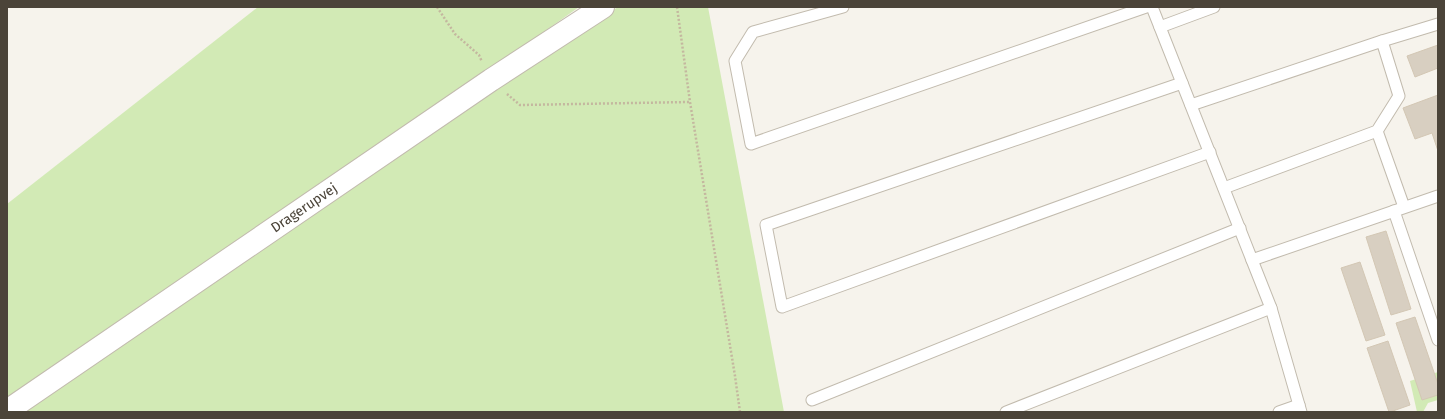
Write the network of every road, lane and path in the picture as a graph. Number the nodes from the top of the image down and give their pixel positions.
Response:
1 (437, 7) edge
2 (603, 7) edge
3 (676, 7) edge
4 (843, 7) edge
5 (1146, 7) edge
6 (1152, 7) edge
7 (1214, 7) edge
8 (1438, 24) edge
9 (1160, 28) junction
10 (1382, 41) junction
11 (491, 80) junction
12 (1182, 83) junction
13 (690, 102) junction
14 (1191, 105) junction
15 (1377, 130) junction
16 (1210, 152) junction
17 (1224, 188) junction
18 (1438, 196) edge
19 (1399, 209) junction
20 (1240, 228) junction
21 (1252, 260) junction
22 (1271, 308) junction
23 (1438, 340) edge
24 (812, 400) dead end
25 (1300, 408) edge
26 (7, 411) edge
27 (740, 412) edge
28 (1006, 412) edge
29 (1279, 412) edge

1 - 11 path
2 - 11 street, Dragerupvej
3 - 13 path
4 - 5 lane
6 - 9 lane
7 - 9 lane
8 - 10 lane
9 - 12 lane
10 - 14 lane
10 - 15 lane
11 - 13 path
11 - 26 street, Dragerupvej
12 - 14 lane
12 - 16 lane
13 - 27 path
14 - 16 lane
15 - 17 lane
15 - 19 lane
16 - 17 lane
17 - 20 lane
18 - 19 lane
19 - 21 lane
19 - 23 lane
20 - 21 lane
20 - 24 lane
21 - 22 lane
22 - 25 lane
22 - 28 lane
25 - 29 lane

